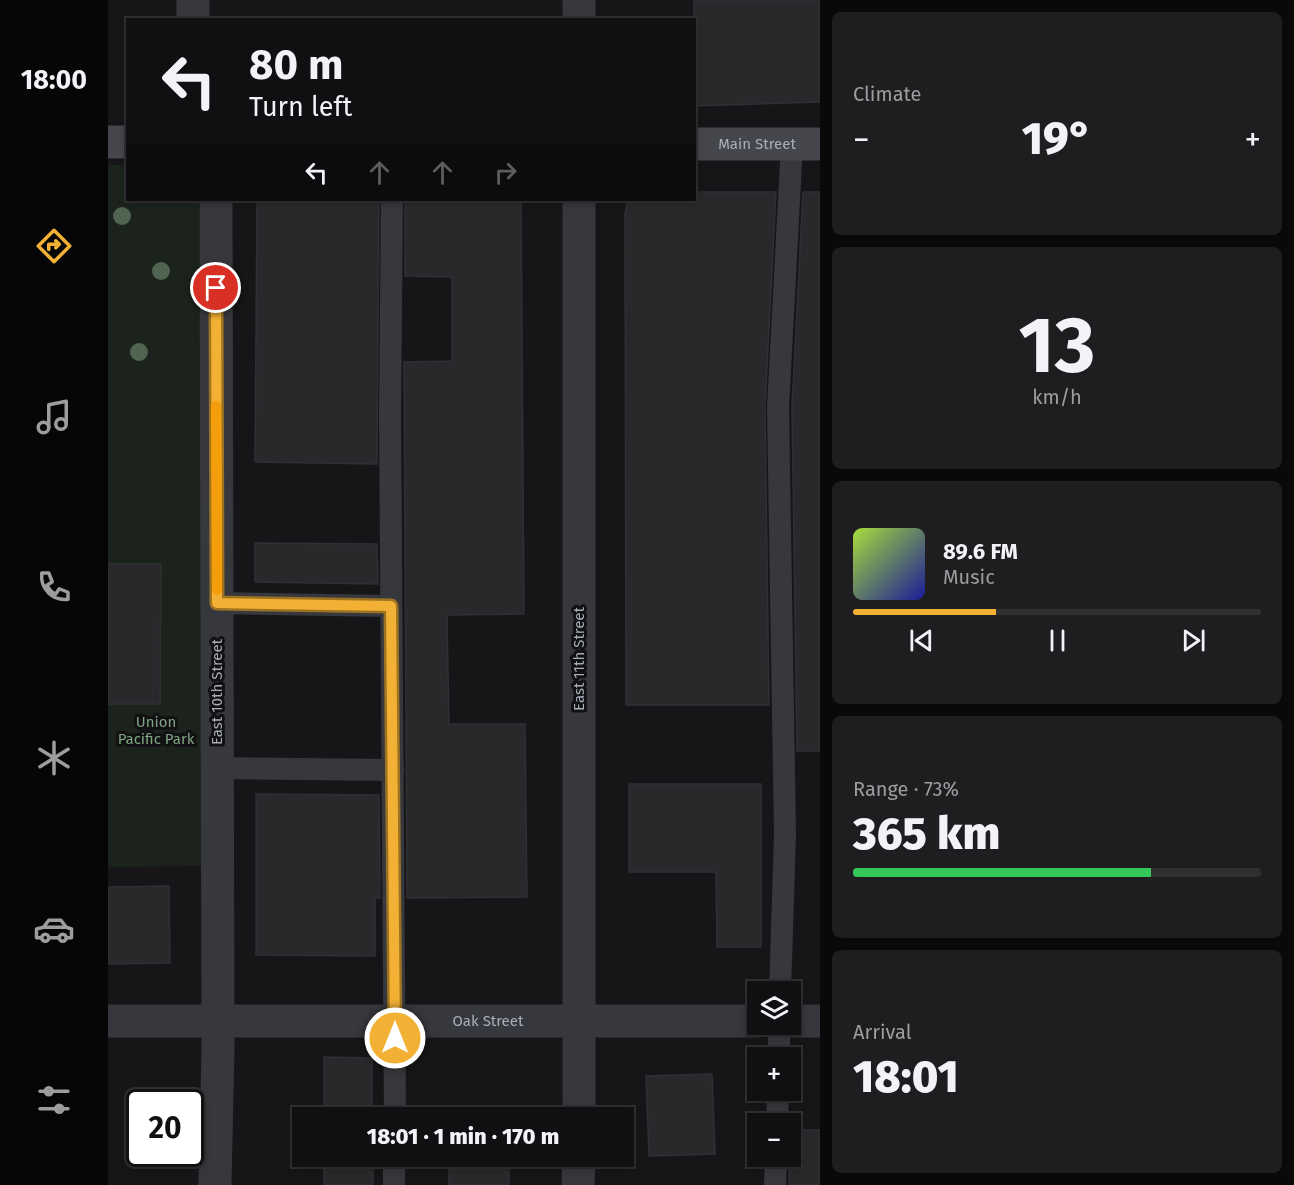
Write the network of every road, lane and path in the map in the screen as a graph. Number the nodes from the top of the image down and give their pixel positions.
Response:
1 (193, 0) edge
2 (579, 0) edge
3 (193, 18) edge
4 (579, 18) edge
5 (108, 142) edge
6 (126, 142) edge
7 (696, 144) edge
8 (806, 144) edge
9 (216, 201) edge
10 (392, 201) edge
11 (579, 201) edge
12 (217, 603) junction
13 (391, 606) junction
14 (217, 768) junction
15 (393, 770) junction
16 (780, 981) edge
17 (108, 1021) edge
18 (747, 1021) edge
19 (801, 1021) edge
20 (218, 1022) junction
21 (395, 1022) junction
22 (579, 1022) junction
23 (820, 1022) edge
24 (394, 1107) edge
25 (579, 1107) edge
26 (394, 1167) edge
27 (579, 1167) edge
28 (776, 1167) edge
29 (215, 1185) edge
30 (394, 1185) edge
31 (578, 1185) edge
32 (775, 1185) edge

1 - 3 street
2 - 4 street
5 - 6 street
7 - 8 street, Main Street
8 - 16 lane
9 - 12 street, East 10th Street
10 - 13 lane
11 - 22 street, East 11th Street
12 - 13 lane
12 - 14 street, East 10th Street
13 - 15 lane
14 - 15 lane
14 - 20 street, East 10th Street
15 - 21 lane
17 - 20 street, Oak Street
18 - 22 street, Oak Street
19 - 23 street
20 - 21 street, Oak Street
20 - 29 street, East 10th Street
21 - 22 street, Oak Street
21 - 24 lane
22 - 25 street, East 11th Street
26 - 30 lane
27 - 31 street
28 - 32 lane

